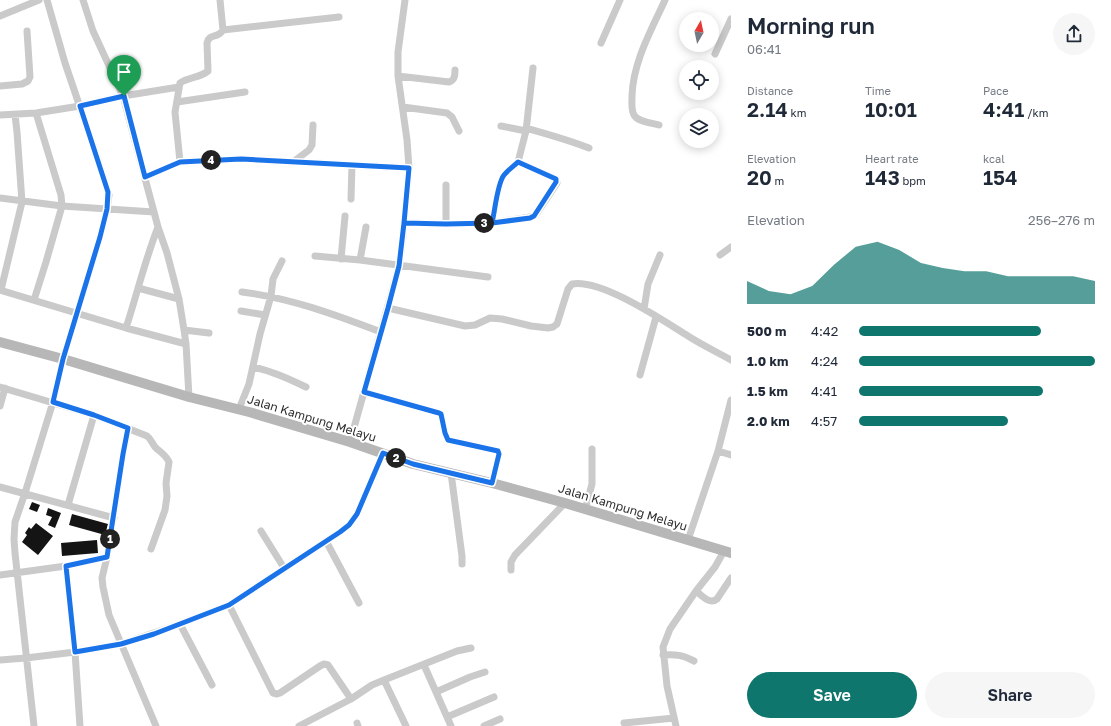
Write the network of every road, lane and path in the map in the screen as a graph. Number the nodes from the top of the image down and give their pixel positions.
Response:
1 (39, 0) edge
2 (47, 0) edge
3 (83, 0) edge
4 (220, 0) edge
5 (406, 0) edge
6 (620, 0) edge
7 (665, 0) edge
8 (0, 16) edge
9 (338, 17) dead end
10 (731, 19) edge
11 (223, 30) junction
12 (27, 31) dead end
13 (601, 43) dead end
14 (715, 54) dead end
15 (533, 68) dead end
16 (455, 70) dead end
17 (398, 76) junction
18 (0, 86) edge
19 (179, 87) junction
20 (245, 92) dead end
21 (124, 96) junction
22 (177, 102) junction
23 (80, 106) junction
24 (403, 107) junction
25 (36, 113) junction
26 (15, 115) junction
27 (0, 116) edge
28 (313, 125) dead end
29 (659, 125) dead end
30 (501, 126) dead end
31 (526, 129) junction
32 (459, 130) dead end
33 (589, 148) dead end
34 (180, 162) junction
35 (293, 162) junction
36 (518, 162) junction
37 (352, 165) junction
38 (409, 168) junction
39 (145, 177) junction
40 (446, 185) dead end
41 (0, 198) edge
42 (351, 198) dead end
43 (22, 202) junction
44 (62, 206) junction
45 (107, 209) junction
46 (154, 212) junction
47 (345, 216) dead end
48 (404, 223) junction
49 (492, 223) junction
50 (446, 224) junction
51 (158, 227) junction
52 (366, 227) dead end
53 (731, 247) edge
54 (660, 255) dead end
55 (720, 255) dead end
56 (315, 256) dead end
57 (341, 259) junction
58 (360, 260) junction
59 (282, 261) dead end
60 (399, 266) junction
61 (488, 277) dead end
62 (138, 288) junction
63 (0, 290) edge
64 (242, 292) dead end
65 (271, 296) junction
66 (179, 299) junction
67 (34, 300) junction
68 (388, 308) junction
69 (644, 309) junction
70 (241, 311) dead end
71 (77, 313) junction
72 (266, 315) junction
73 (656, 317) junction
74 (126, 328) junction
75 (184, 330) junction
76 (381, 332) junction
77 (209, 333) dead end
78 (0, 342) edge
79 (186, 344) junction
80 (63, 359) junction
81 (731, 360) edge
82 (253, 367) junction
83 (640, 375) dead end
84 (306, 387) dead end
85 (2, 388) edge
86 (364, 392) junction
87 (189, 397) junction
88 (731, 400) edge
89 (53, 402) junction
90 (0, 406) edge
91 (239, 409) junction
92 (94, 415) junction
93 (128, 428) junction
94 (350, 442) junction
95 (592, 450) dead end
96 (718, 451) junction
97 (383, 453) junction
98 (731, 455) edge
99 (451, 473) junction
100 (492, 483) junction
101 (0, 487) edge
102 (25, 493) junction
103 (565, 502) junction
104 (68, 505) junction
105 (585, 510) junction
106 (114, 518) junction
107 (260, 531) dead end
108 (688, 540) junction
109 (326, 541) junction
110 (151, 549) dead end
111 (727, 552) edge
112 (107, 557) junction
113 (462, 564) dead end
114 (66, 566) junction
115 (284, 568) junction
116 (511, 570) dead end
117 (18, 573) junction
118 (0, 575) edge
119 (731, 578) edge
120 (696, 591) junction
121 (359, 603) dead end
122 (229, 605) junction
123 (180, 624) junction
124 (121, 644) junction
125 (470, 648) dead end
126 (75, 652) junction
127 (663, 655) junction
128 (26, 658) junction
129 (0, 660) edge
130 (694, 661) dead end
131 (424, 665) junction
132 (485, 672) dead end
133 (384, 680) junction
134 (212, 685) dead end
135 (436, 692) junction
136 (494, 697) dead end
137 (351, 698) junction
138 (447, 717) junction
139 (674, 718) junction
140 (500, 719) dead end
141 (624, 723) dead end
142 (34, 726) edge
143 (80, 726) edge
144 (156, 726) edge
145 (299, 726) edge
146 (406, 726) edge
147 (451, 726) edge
148 (484, 726) edge
149 (676, 726) edge

1 - 8 street
2 - 23 street
3 - 21 street
4 - 11 street
5 - 17 street
6 - 13 street
7 - 29 street
9 - 11 street
10 - 14 street
11 - 19 street
12 - 18 street
15 - 31 street
16 - 17 street
17 - 24 street
19 - 21 street
19 - 22 street
20 - 22 street
21 - 23 street
21 - 39 street
22 - 34 street
23 - 25 street
23 - 45 street
24 - 32 street
24 - 38 street
25 - 26 street
25 - 44 street
26 - 27 street
26 - 43 street
28 - 35 street
30 - 31 street
31 - 33 street
31 - 36 street
34 - 35 street
34 - 39 street
35 - 37 street
36 - 49 street
36 - 49 street
37 - 38 street
37 - 42 street
38 - 48 street
39 - 46 street
40 - 50 street
41 - 43 street
43 - 44 street
43 - 63 street
44 - 45 street
44 - 67 street
45 - 46 street
45 - 71 street
46 - 51 street
47 - 57 street
48 - 50 street
48 - 60 street
49 - 50 street
51 - 62 street
51 - 66 street
52 - 58 street
53 - 55 street
54 - 69 street
56 - 57 street
57 - 58 street
58 - 60 street
59 - 65 street
60 - 61 street
60 - 68 street
62 - 66 street
62 - 74 street
63 - 67 street
64 - 65 street
65 - 72 street
65 - 76 street
66 - 75 street
67 - 71 street
68 - 69 street
68 - 76 street
69 - 73 street
70 - 72 street
71 - 74 street
71 - 80 street
72 - 82 street
73 - 81 street
73 - 83 street
74 - 79 street
75 - 77 street
75 - 79 street
76 - 86 street
78 - 80 main road, Jalan Kampung Melayu
79 - 87 street
80 - 87 main road, Jalan Kampung Melayu
80 - 89 street
82 - 84 street
82 - 91 street
85 - 89 street
85 - 90 street
86 - 94 street
86 - 100 street
87 - 91 main road, Jalan Kampung Melayu
88 - 96 street
89 - 92 street
89 - 102 street
91 - 94 main road, Jalan Kampung Melayu
92 - 93 street
92 - 104 street
93 - 106 street
93 - 110 street
94 - 97 main road, Jalan Kampung Melayu
95 - 105 street
96 - 98 street
96 - 108 street
97 - 99 main road, Jalan Kampung Melayu
97 - 109 street
99 - 100 main road, Jalan Kampung Melayu
99 - 113 street
100 - 103 main road, Jalan Kampung Melayu
101 - 102 street
102 - 104 street
102 - 117 street
103 - 105 main road, Jalan Kampung Melayu
103 - 116 street
104 - 106 street
105 - 108 main road, Jalan Kampung Melayu
106 - 112 street
107 - 115 street
108 - 111 main road, Jalan Kampung Melayu
109 - 115 street
109 - 121 street
111 - 120 street
112 - 114 street
112 - 124 street
114 - 117 street
114 - 126 street
115 - 122 street
117 - 118 street
117 - 128 street
119 - 120 street
120 - 127 street
122 - 123 street
122 - 137 street
123 - 124 street
123 - 134 street
124 - 126 street
124 - 144 street
125 - 131 street
126 - 128 street
126 - 143 street
127 - 130 street
127 - 139 street
128 - 129 street
128 - 142 street
131 - 133 street
131 - 135 street
132 - 135 street
133 - 137 street
133 - 146 street
135 - 138 street
136 - 138 street
137 - 145 street
138 - 147 street
139 - 141 street
139 - 149 street
140 - 148 street

